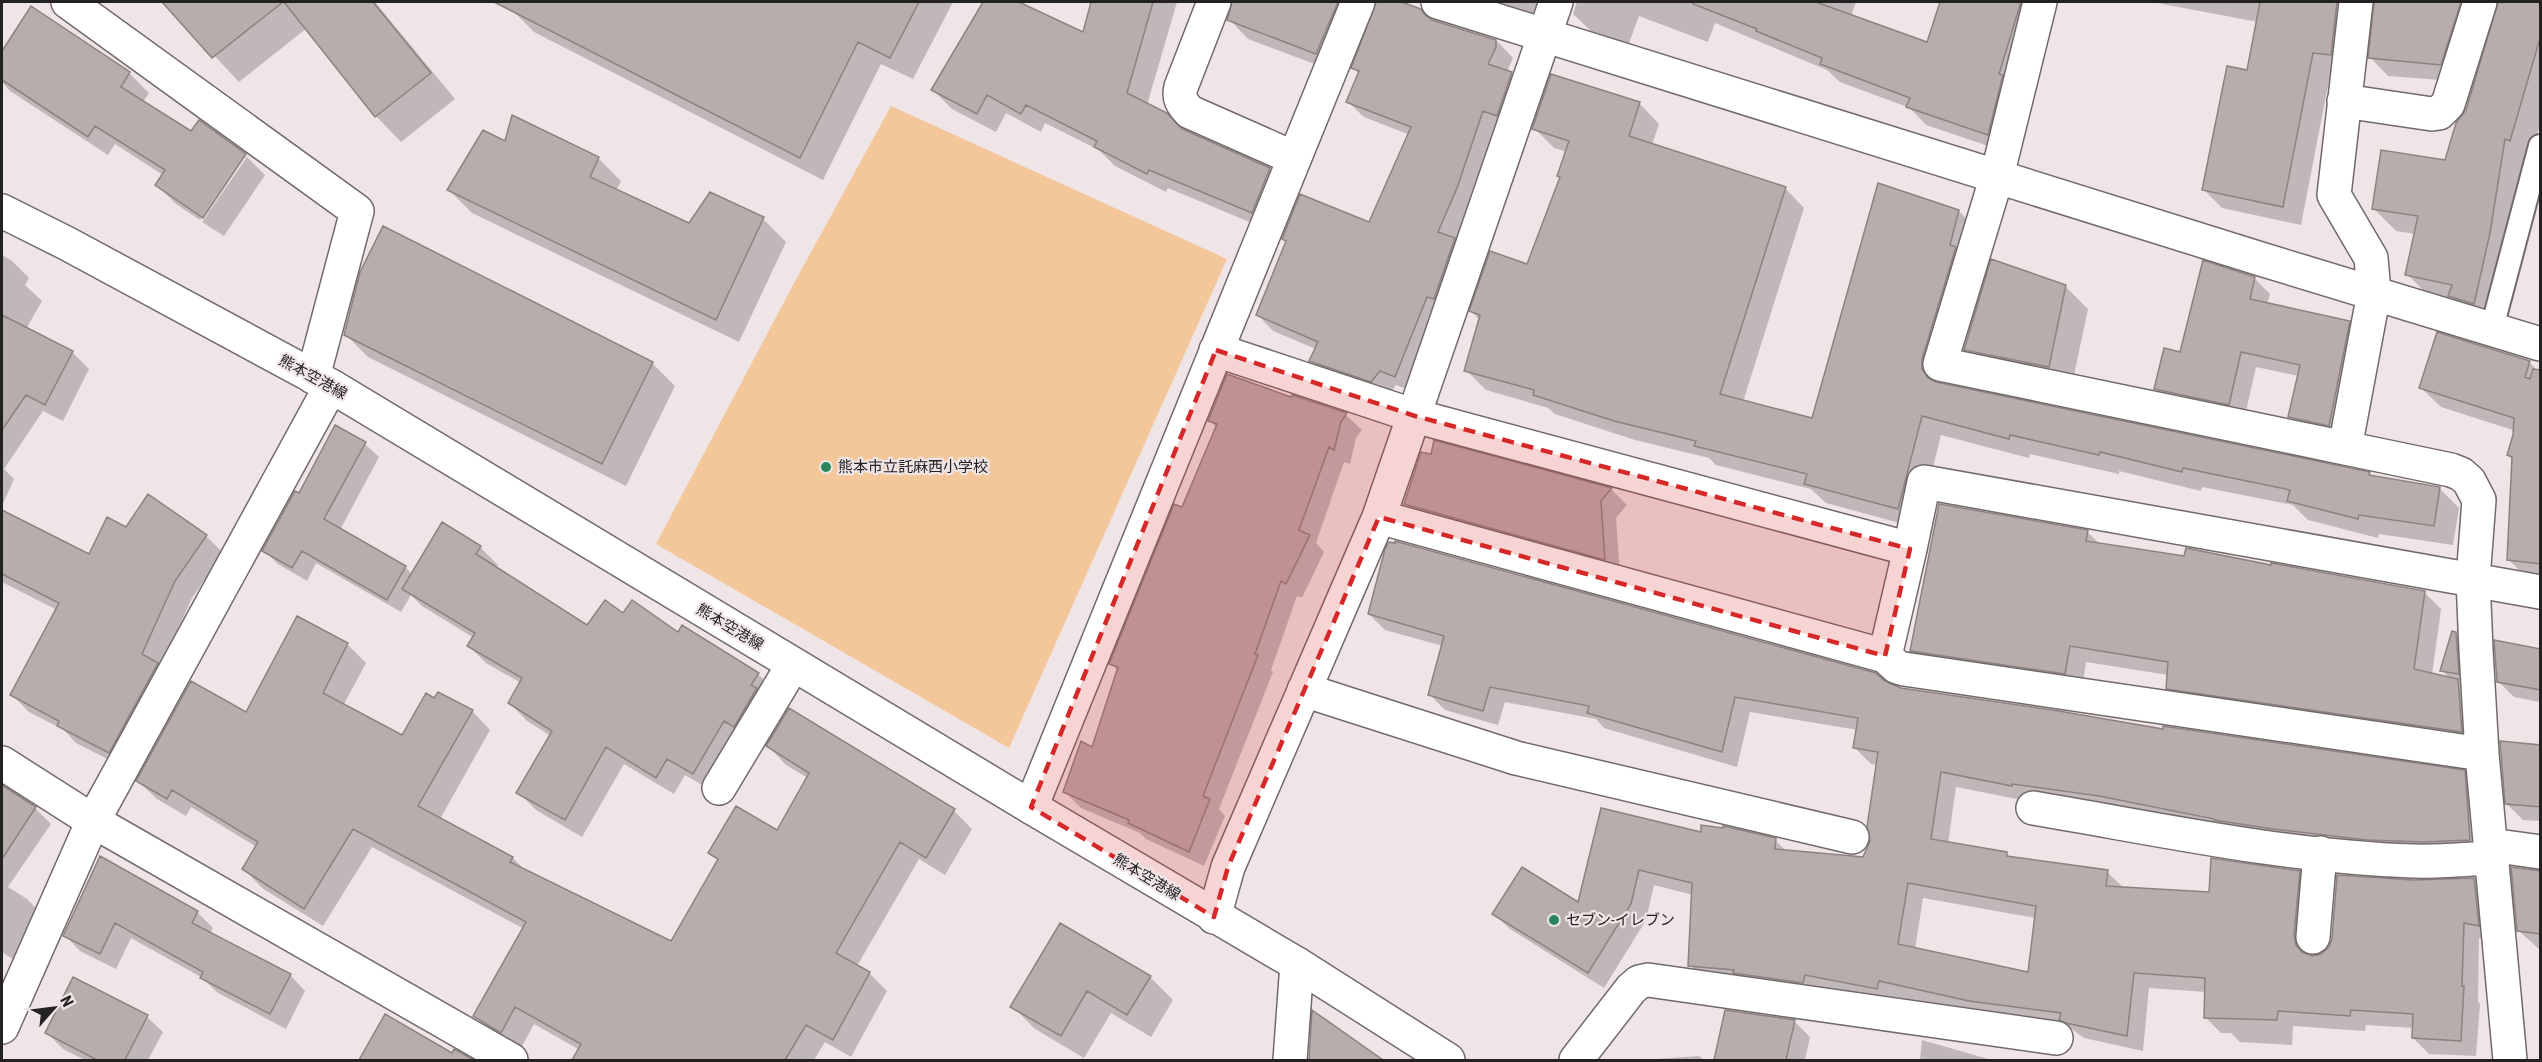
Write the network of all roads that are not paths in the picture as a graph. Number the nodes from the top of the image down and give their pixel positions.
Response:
1 (68, 2) edge
2 (1214, 2) edge
3 (1358, 2) edge
4 (1438, 2) edge
5 (1556, 2) edge
6 (2040, 2) edge
7 (2356, 2) edge
8 (2480, 2) edge
9 (1544, 34) junction
10 (2344, 101) junction
11 (2541, 147) edge
12 (1294, 158) junction
13 (1997, 176) junction
14 (2, 211) edge
15 (2374, 293) junction
16 (2492, 328) junction
17 (2541, 344) edge
18 (1216, 350) junction
19 (322, 382) junction
20 (1415, 416) junction
21 (2345, 448) junction
22 (1378, 517) junction
23 (1910, 549) junction
24 (2473, 579) junction
25 (2541, 592) edge
26 (1885, 656) junction
27 (793, 665) junction
28 (1304, 690) junction
29 (2482, 754) junction
30 (2, 763) edge
31 (719, 788) dead end
32 (1030, 807) junction
33 (2033, 808) dead end
34 (93, 821) junction
35 (1852, 837) dead end
36 (2491, 851) junction
37 (2541, 852) edge
38 (2320, 853) junction
39 (1215, 917) junction
40 (2313, 937) dead end
41 (1297, 964) junction
42 (2, 1028) edge
43 (2056, 1038) dead end
44 (511, 1060) edge
45 (1290, 1060) edge
46 (1448, 1060) edge
47 (1576, 1060) edge
48 (2510, 1060) edge

1 - 19 street
2 - 12 street
3 - 12 street
4 - 9 street
5 - 9 street
6 - 13 street
7 - 10 street
8 - 10 street
9 - 13 street
9 - 20 street
10 - 15 street
11 - 16 lane
12 - 18 street
13 - 15 street
13 - 21 street
14 - 19 street, 熊本空港線
15 - 16 street
15 - 21 street
16 - 17 street
18 - 20 street
18 - 32 street
19 - 27 street, 熊本空港線
19 - 34 street
20 - 22 street
20 - 23 street
21 - 24 street
22 - 26 street
22 - 28 street
23 - 24 street
23 - 26 street
24 - 25 street
24 - 29 street
26 - 29 street
27 - 31 street
27 - 32 street, 熊本空港線
28 - 35 street
28 - 39 street
29 - 36 street
30 - 34 street
32 - 39 street, 熊本空港線
33 - 38 street
34 - 42 street
34 - 44 street
36 - 37 street
36 - 38 street
36 - 48 street
38 - 40 street
39 - 41 street, 熊本空港線
41 - 45 street
41 - 46 street, 熊本空港線
43 - 47 street

